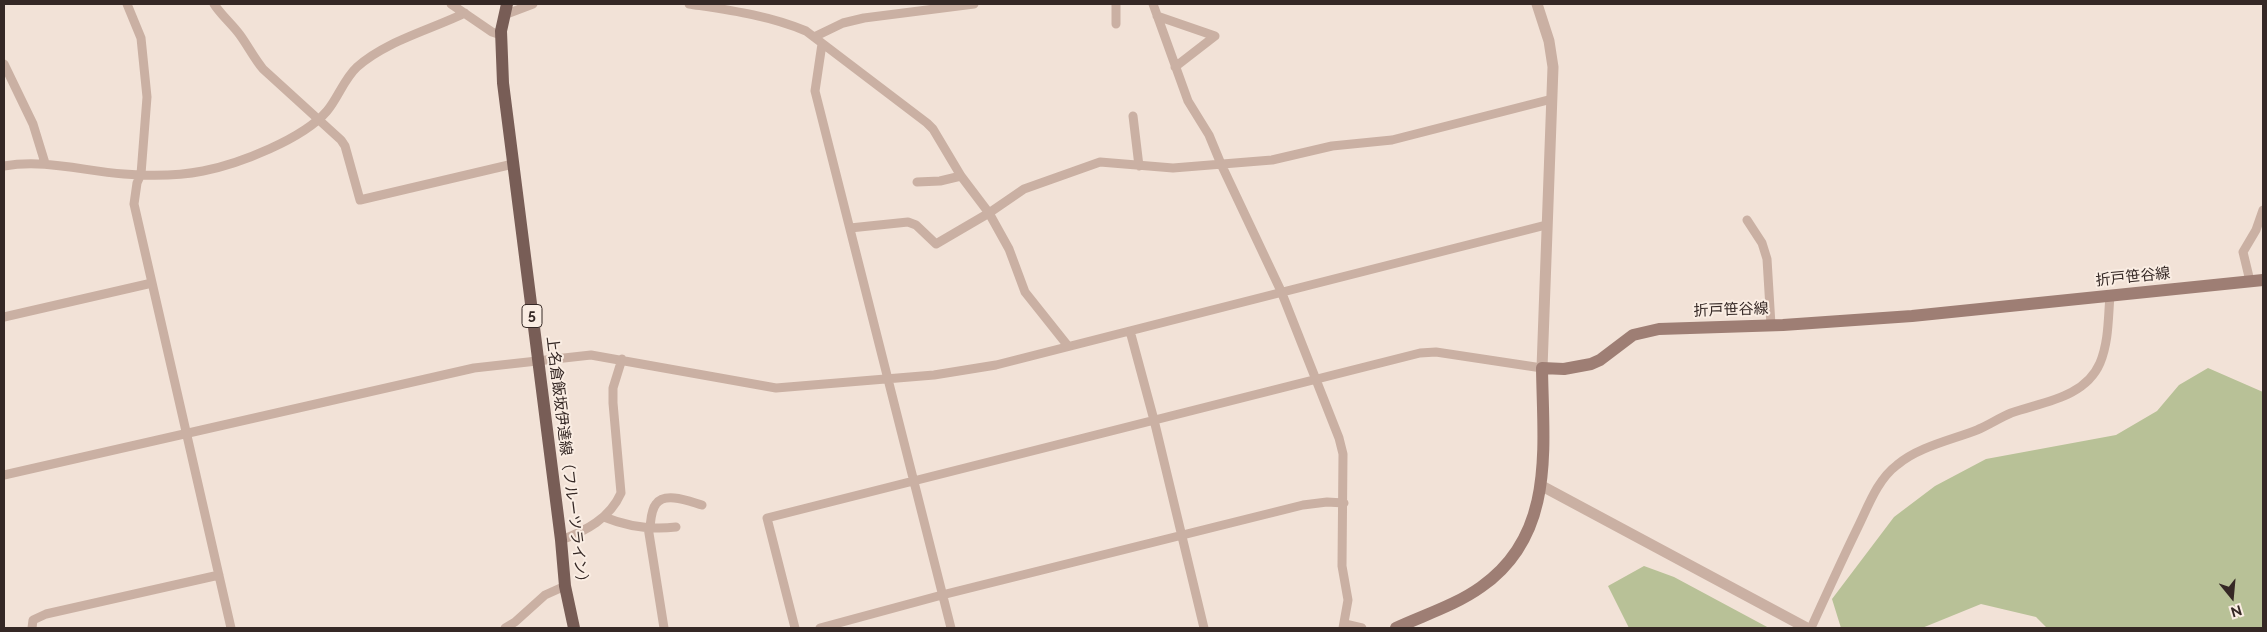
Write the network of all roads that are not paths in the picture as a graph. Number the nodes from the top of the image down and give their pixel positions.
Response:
1 (127, 4) edge
2 (214, 4) edge
3 (451, 4) edge
4 (533, 4) edge
5 (689, 4) edge
6 (974, 4) edge
7 (1116, 4) edge
8 (1153, 4) edge
9 (1537, 4) edge
10 (505, 10) edge
11 (465, 13) junction
12 (1157, 16) junction
13 (1116, 24) dead end
14 (501, 35) junction
15 (814, 37) junction
16 (822, 44) junction
17 (4, 64) edge
18 (1175, 67) junction
19 (8, 84) edge
20 (1552, 99) junction
21 (1133, 116) dead end
22 (318, 120) junction
23 (45, 163) junction
24 (513, 164) junction
25 (1221, 164) junction
26 (4, 166) edge
27 (1138, 166) junction
28 (141, 174) junction
29 (961, 176) junction
30 (916, 182) dead end
31 (2263, 210) edge
32 (990, 213) junction
33 (1747, 220) dead end
34 (1546, 224) junction
35 (850, 228) junction
36 (2257, 281) edge
37 (152, 283) junction
38 (1281, 291) junction
39 (2110, 296) junction
40 (4, 317) edge
41 (1771, 325) junction
42 (1130, 331) junction
43 (1068, 346) junction
44 (538, 359) junction
45 (622, 359) junction
46 (1542, 368) junction
47 (888, 380) junction
48 (1316, 380) junction
49 (1154, 420) junction
50 (187, 434) junction
51 (4, 475) edge
52 (914, 481) junction
53 (1542, 486) junction
54 (1344, 503) junction
55 (702, 505) dead end
56 (604, 517) junction
57 (649, 527) junction
58 (676, 527) dead end
59 (1182, 535) junction
60 (562, 540) junction
61 (219, 574) junction
62 (565, 586) junction
63 (942, 595) junction
64 (1344, 626) edge
65 (32, 628) edge
66 (232, 628) edge
67 (505, 628) edge
68 (574, 628) edge
69 (664, 628) edge
70 (795, 628) edge
71 (820, 628) edge
72 (951, 628) edge
73 (1204, 628) edge
74 (1362, 628) edge
75 (1396, 628) edge
76 (1809, 628) edge

1 - 28 street
2 - 22 street
3 - 11 street
4 - 10 street
5 - 15 street
6 - 15 street
7 - 13 street
8 - 12 street
9 - 20 street
10 - 14 main road, 上名倉飯坂伊達線（フルーツライン） / 5
11 - 14 street
11 - 22 street
12 - 18 street
12 - 18 street
14 - 24 main road, 上名倉飯坂伊達線（フルーツライン） / 5
15 - 16 street
16 - 29 street
16 - 35 street
17 - 19 street
18 - 25 street
19 - 23 street
20 - 25 street
20 - 34 street
21 - 27 street
22 - 24 street
22 - 28 street
23 - 26 street
23 - 28 street
24 - 44 main road, 上名倉飯坂伊達線（フルーツライン） / 5
25 - 27 street
25 - 38 street
27 - 32 street
28 - 37 street
29 - 30 street
29 - 32 street
31 - 36 street
32 - 35 street
32 - 43 street
33 - 41 street
34 - 38 street
34 - 46 street
35 - 47 street
36 - 39 main road, 折戸笹谷線
37 - 40 street
37 - 50 street
38 - 42 street
38 - 48 street
39 - 41 main road, 折戸笹谷線
39 - 76 street
41 - 46 main road, 折戸笹谷線
42 - 43 street
42 - 49 street
43 - 47 street
44 - 45 street
44 - 50 street
44 - 60 main road, 上名倉飯坂伊達線（フルーツライン） / 5
45 - 47 street
45 - 56 street
46 - 48 street
46 - 53 main road
47 - 52 street
48 - 49 street
48 - 54 street
49 - 52 street
49 - 59 street
50 - 51 street
50 - 61 street
52 - 63 street
52 - 70 street
53 - 75 main road
53 - 76 street
54 - 59 street
54 - 64 street
55 - 57 street
56 - 57 street
56 - 60 street
57 - 58 street
57 - 69 street
59 - 63 street
59 - 73 street
60 - 62 main road, 上名倉飯坂伊達線（フルーツライン） / 5
61 - 65 street
61 - 66 street
62 - 67 street
62 - 68 main road, 上名倉飯坂伊達線（フルーツライン） / 5
63 - 71 street
63 - 72 street
64 - 74 street

